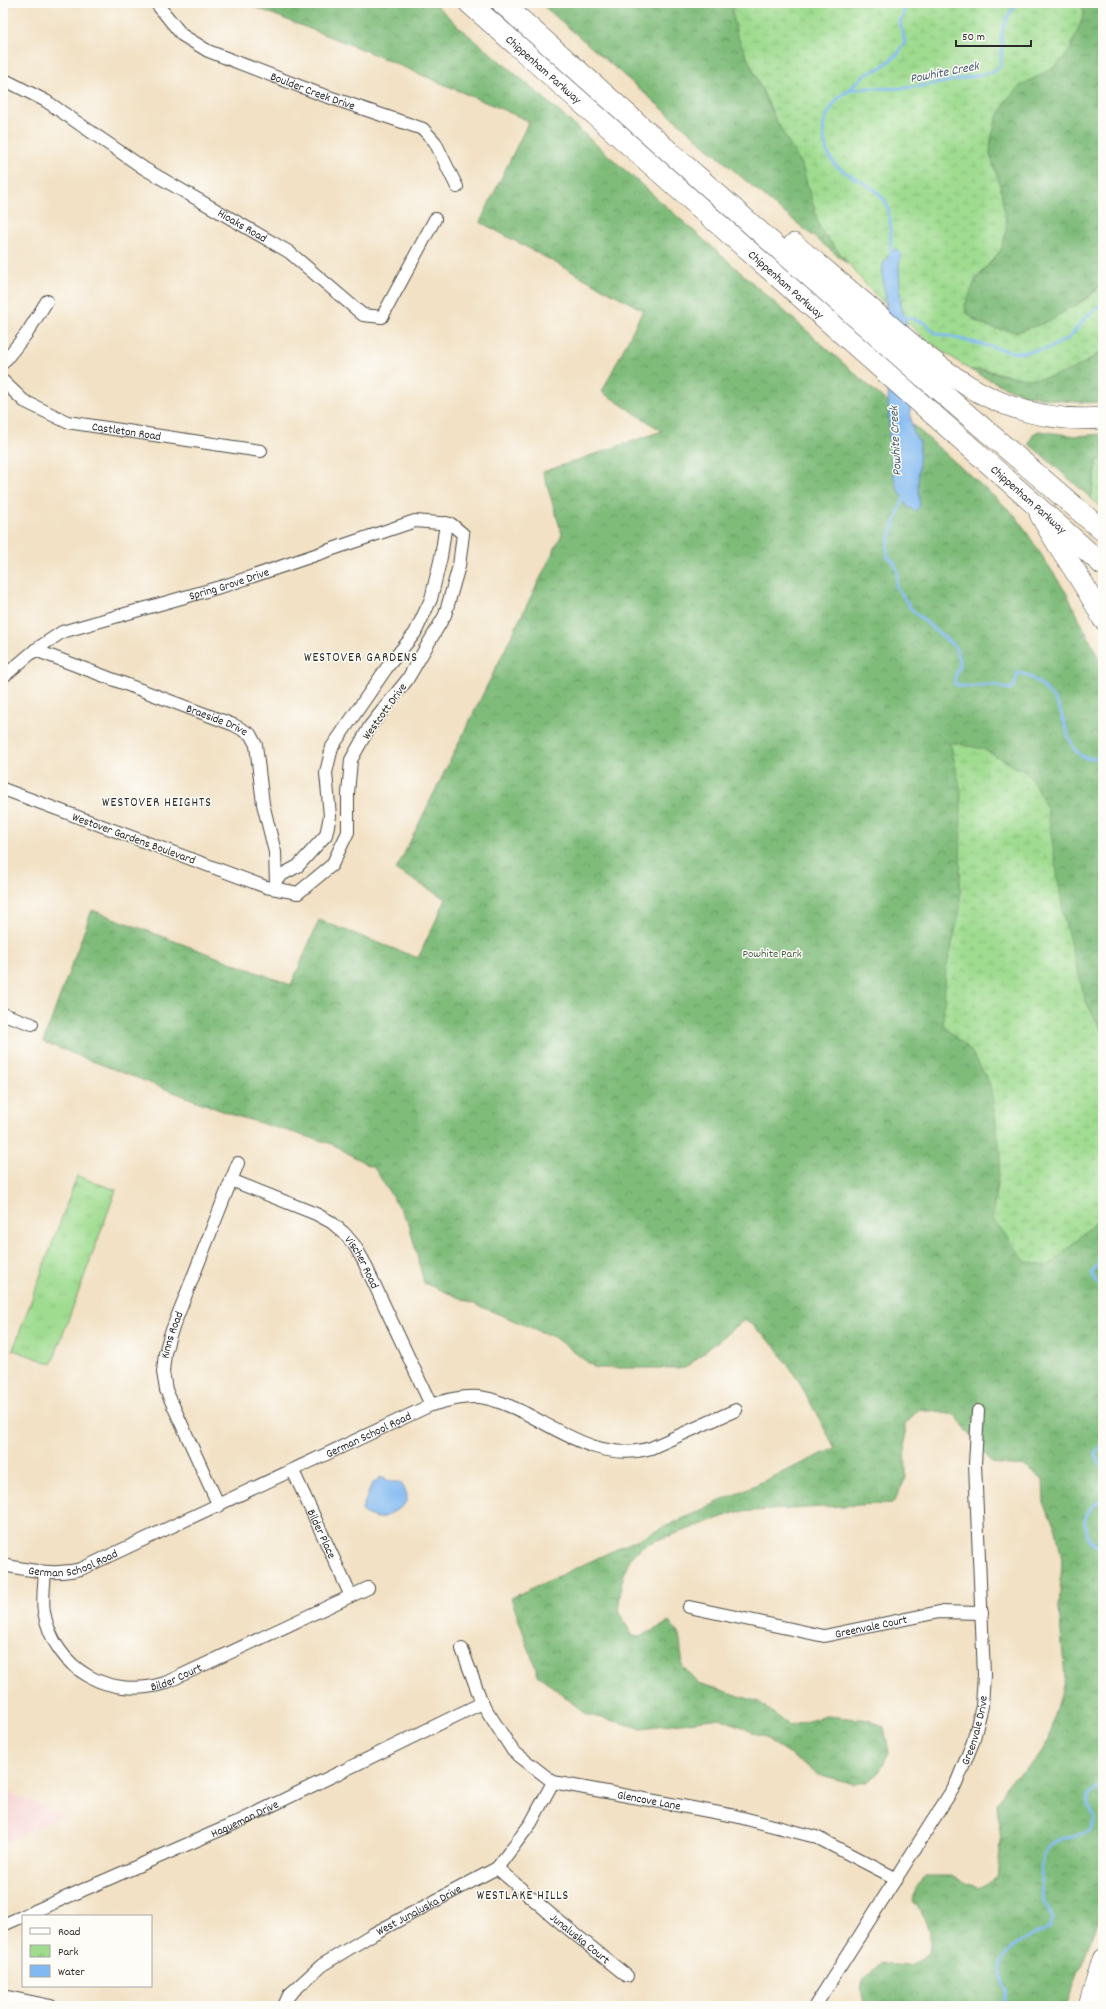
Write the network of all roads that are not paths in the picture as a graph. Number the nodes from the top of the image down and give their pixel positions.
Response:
1 (156, 3) edge
2 (469, 3) edge
3 (502, 3) edge
4 (3, 79) edge
5 (622, 110) junction
6 (457, 187) dead end
7 (435, 219) dead end
8 (47, 301) dead end
9 (3, 363) edge
10 (3, 381) edge
11 (1103, 418) edge
12 (261, 451) dead end
13 (1035, 505) junction
14 (446, 523) junction
15 (1103, 531) edge
16 (463, 534) joint
17 (1103, 564) edge
18 (1103, 619) edge
19 (36, 650) junction
20 (3, 677) edge
21 (3, 789) edge
22 (272, 885) junction
23 (3, 1014) edge
24 (32, 1024) dead end
25 (238, 1163) dead end
26 (232, 1180) junction
27 (431, 1405) junction
28 (736, 1410) dead end
29 (978, 1411) dead end
30 (293, 1471) junction
31 (219, 1506) junction
32 (3, 1565) edge
33 (45, 1573) junction
34 (368, 1588) dead end
35 (351, 1596) junction
36 (689, 1607) dead end
37 (982, 1613) junction
38 (462, 1649) dead end
39 (482, 1703) junction
40 (553, 1782) junction
41 (497, 1868) junction
42 (897, 1879) junction
43 (26, 1915) edge
44 (22, 1917) edge
45 (3, 1925) edge
46 (1103, 1959) edge
47 (627, 1976) dead end
48 (3, 1996) edge
49 (51, 2006) edge
50 (284, 2006) edge
51 (815, 2006) edge
52 (1089, 2006) edge

1 - 6 street, Boulder Creek Drive
2 - 13 highway, Chippenham Parkway
3 - 5 highway, Chippenham Parkway
4 - 7 street, Hioaks Road
5 - 11 highway
5 - 15 highway, Chippenham Parkway
8 - 9 street
10 - 12 street, Castleton Road
13 - 17 highway, Chippenham Parkway
13 - 18 highway
14 - 16 street, Spring Grove Drive
14 - 19 street, Spring Grove Drive
14 - 22 street, Westcott Drive
16 - 22 street, Westcott Drive
19 - 20 street, Spring Grove Drive
19 - 22 street, Braeside Drive
21 - 22 street, Westover Gardens Boulevard
23 - 24 street
25 - 26 street, Kinns Road
26 - 27 street, Vischer Road
26 - 31 street, Kinns Road
27 - 28 street, German School Road
27 - 30 street, German School Road
29 - 37 street, Greenvale Drive
30 - 31 street, German School Road
30 - 35 street, Bilder Place
31 - 33 street, German School Road
32 - 33 street, German School Road
33 - 35 street, Bilder Court
34 - 35 street, Bilder Court
36 - 37 street, Greenvale Court
37 - 42 street, Greenvale Drive
38 - 39 street, Glencove Lane
39 - 40 street, Glencove Lane
39 - 43 street, Hagueman Drive
40 - 41 street, West Junaluska Drive
40 - 42 street, Glencove Lane
41 - 47 street, Junaluska Court
41 - 50 street, West Junaluska Drive
42 - 51 street, Greenvale Drive
44 - 45 street, Hagueman Drive
46 - 52 highway
48 - 49 street

